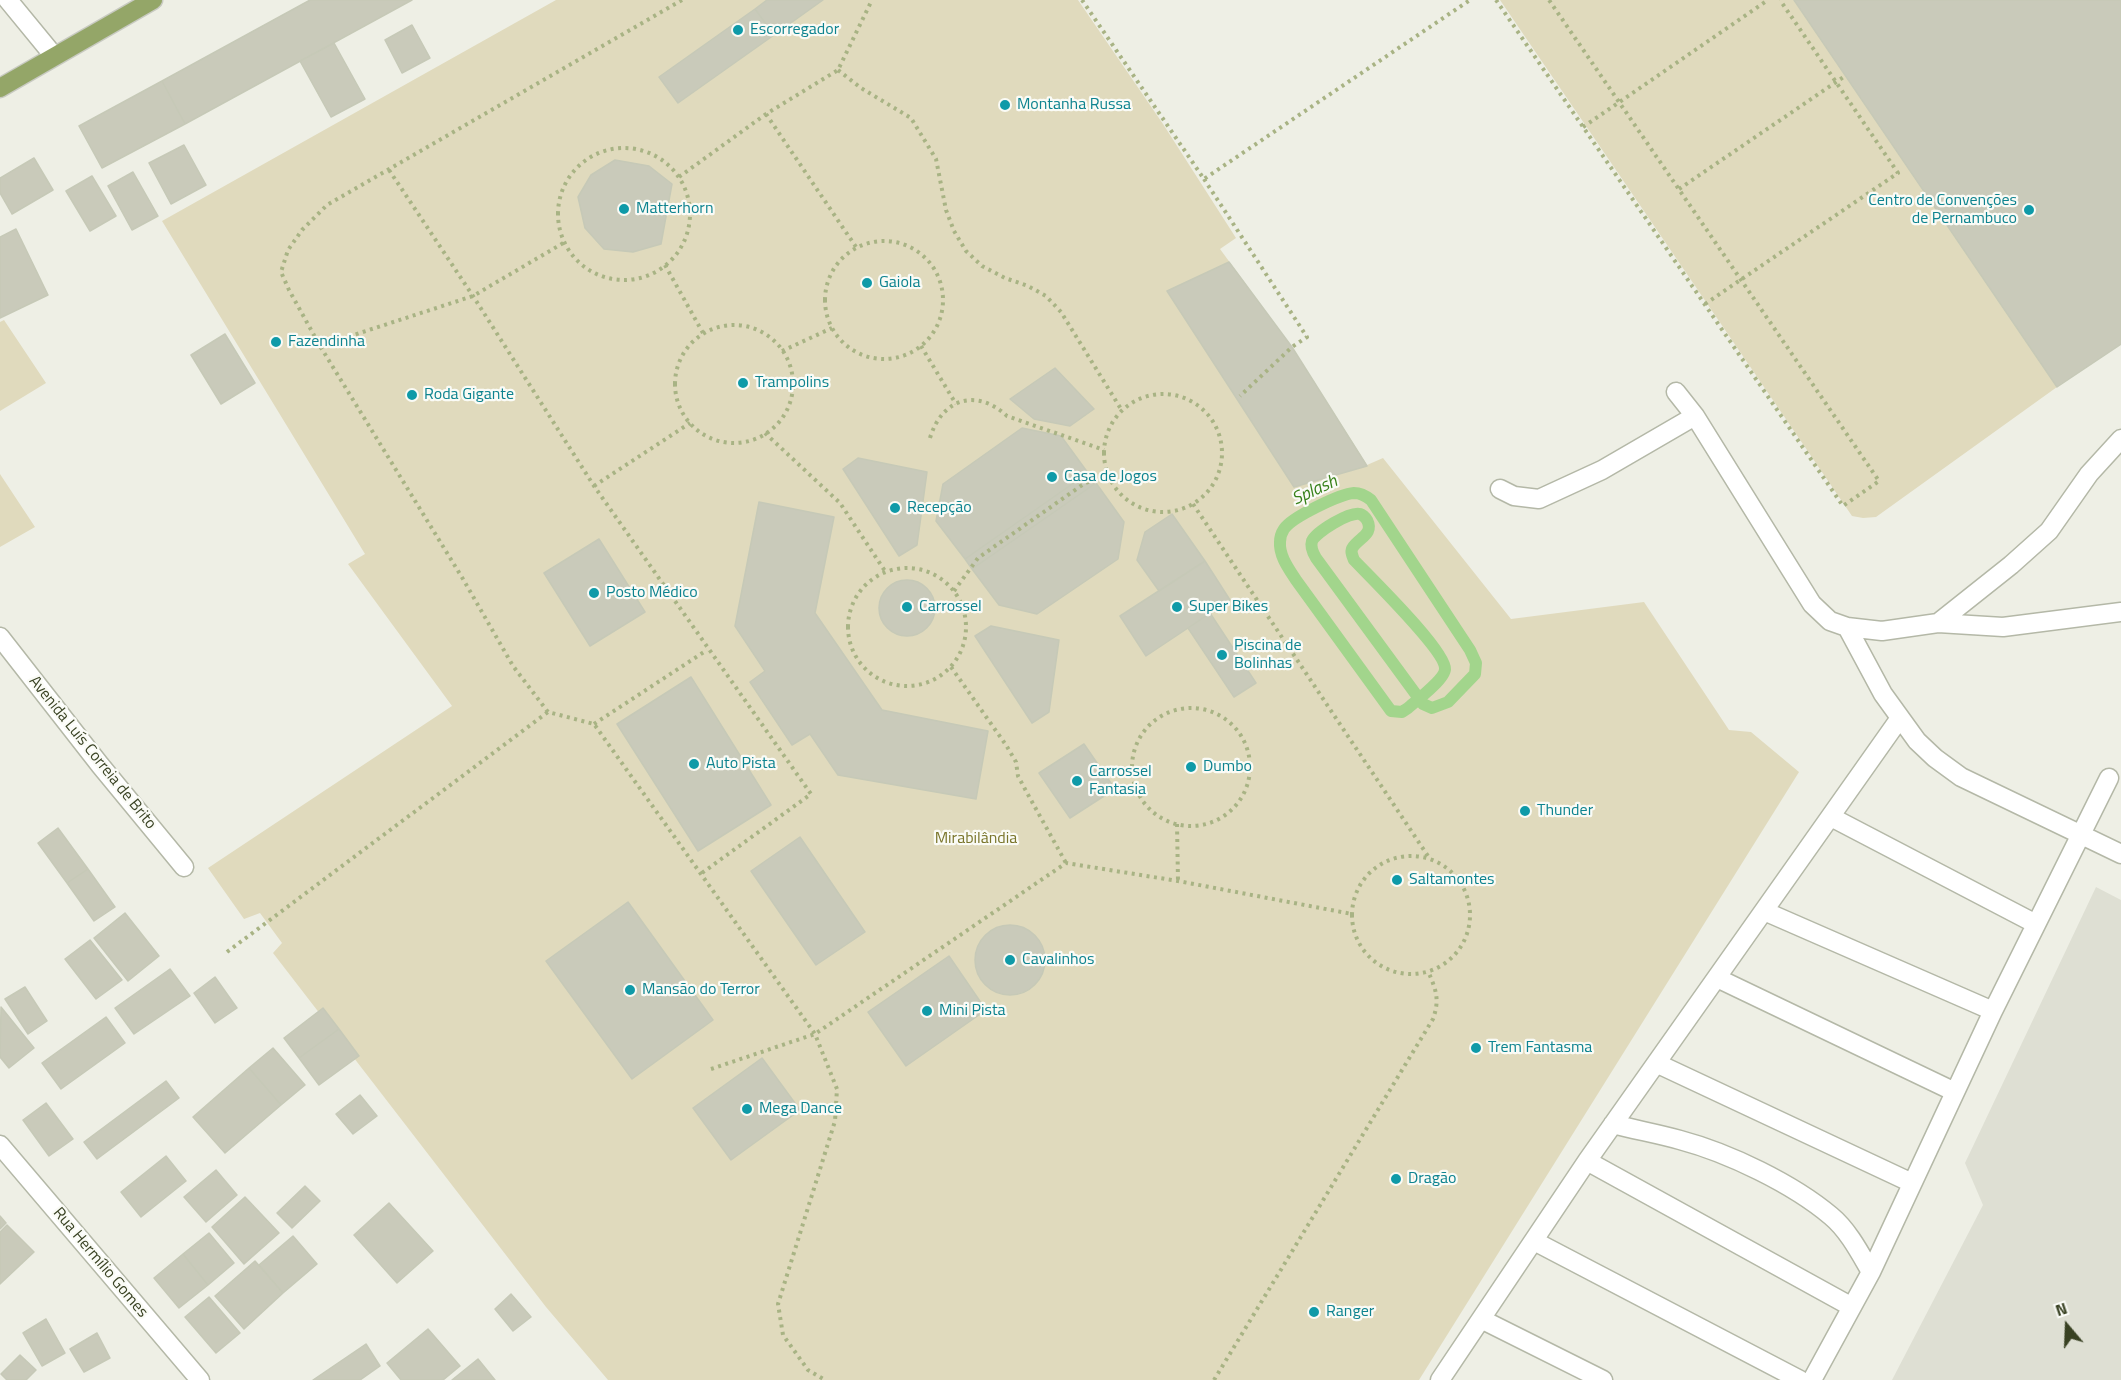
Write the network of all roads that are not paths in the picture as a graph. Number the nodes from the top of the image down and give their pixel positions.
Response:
1 (8, 0) edge
2 (153, 0) edge
3 (54, 56) junction
4 (0, 88) edge
5 (1676, 392) dead end
6 (1695, 416) junction
7 (2121, 439) edge
8 (1500, 489) dead end
9 (2121, 612) edge
10 (1938, 623) junction
11 (1846, 627) junction
12 (0, 637) edge
13 (1900, 718) junction
14 (2109, 778) dead end
15 (1831, 817) junction
16 (2080, 834) junction
17 (2121, 854) edge
18 (184, 867) dead end
19 (1764, 911) junction
20 (2036, 924) junction
21 (1717, 978) junction
22 (1992, 1011) junction
23 (1656, 1063) junction
24 (1954, 1092) junction
25 (1613, 1124) junction
26 (0, 1145) edge
27 (1587, 1161) junction
28 (1912, 1183) junction
29 (1534, 1241) junction
30 (1871, 1272) junction
31 (1852, 1307) junction
32 (1481, 1319) junction
33 (200, 1380) edge
34 (1440, 1380) edge
35 (1603, 1380) edge
36 (1800, 1380) edge
37 (1812, 1380) edge

1 - 3 street
2 - 3 main road
3 - 4 main road
5 - 6 street
6 - 8 street
6 - 11 street
7 - 10 street
9 - 10 street
10 - 11 street
11 - 13 street
12 - 18 street, Avenida Luís Correia de Brito
13 - 15 street
13 - 16 street
14 - 16 street
15 - 19 street
15 - 20 street
16 - 17 street
16 - 20 street
19 - 21 street
19 - 22 street
20 - 22 street
21 - 23 street
21 - 24 street
22 - 24 street
23 - 25 street
23 - 28 street
24 - 28 street
25 - 27 street
25 - 30 street
26 - 33 street, Rua Hermílio Gomes
27 - 29 street
27 - 31 street
28 - 30 street
29 - 32 street
29 - 36 street
30 - 31 street
31 - 37 street
32 - 34 street
32 - 35 street

